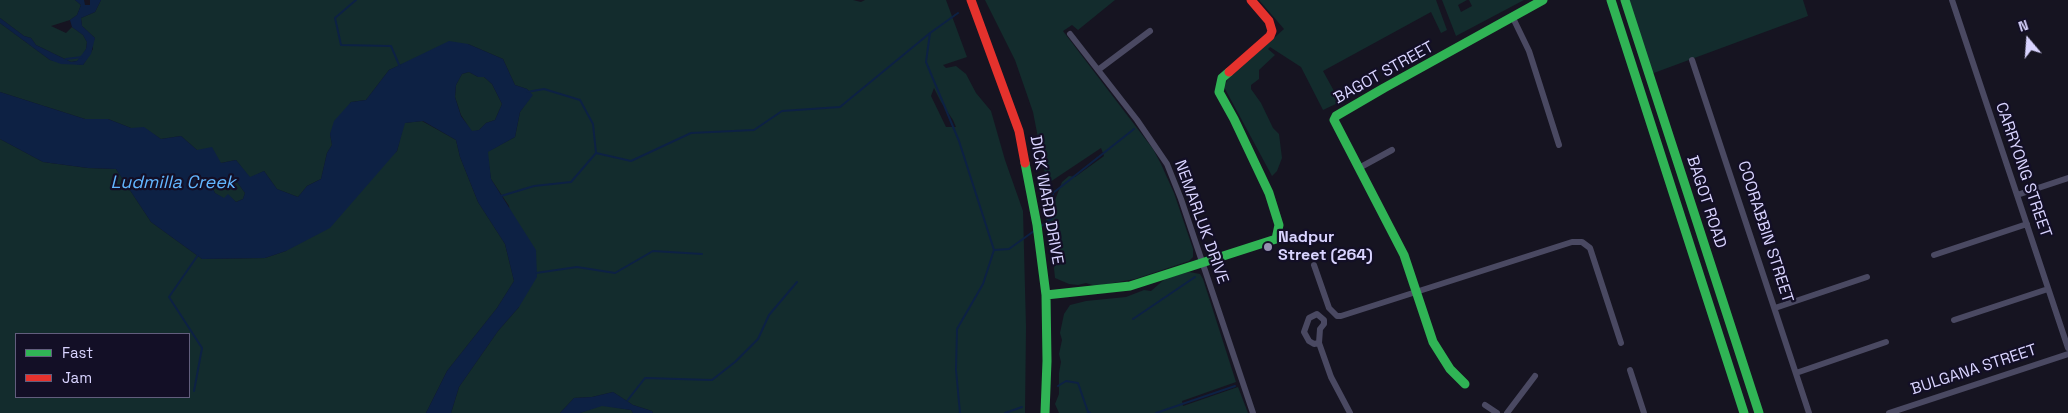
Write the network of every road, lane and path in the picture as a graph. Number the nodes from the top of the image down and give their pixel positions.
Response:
1 (971, 0) edge
2 (1251, 0) edge
3 (1543, 0) edge
4 (1611, 0) edge
5 (1626, 0) edge
6 (1952, 0) edge
7 (1513, 18) junction
8 (1150, 31) dead end
9 (1070, 34) dead end
10 (1692, 60) dead end
11 (1098, 70) junction
12 (1559, 145) dead end
13 (1392, 150) dead end
14 (1358, 168) junction
15 (2068, 178) edge
16 (2017, 195) junction
17 (2027, 224) junction
18 (1934, 255) dead end
19 (1202, 264) junction
20 (1314, 265) dead end
21 (1867, 277) dead end
22 (2048, 288) junction
23 (1417, 293) junction
24 (1046, 295) junction
25 (1775, 308) junction
26 (1954, 320) dead end
27 (1886, 342) dead end
28 (1319, 343) junction
29 (1621, 343) dead end
30 (2068, 348) edge
31 (2068, 354) edge
32 (1630, 370) dead end
33 (1796, 373) junction
34 (1535, 376) dead end
35 (1465, 384) dead end
36 (1485, 405) dead end
37 (1045, 413) edge
38 (1252, 413) edge
39 (1350, 413) edge
40 (1497, 413) edge
41 (1507, 413) edge
42 (1644, 413) edge
43 (1744, 413) edge
44 (1759, 413) edge
45 (1809, 413) edge
46 (1889, 413) edge

1 - 24 street, DICK WARD DRIVE
2 - 19 street
3 - 7 street, BAGOT STREET
4 - 43 street, BAGOT ROAD
5 - 44 street, BAGOT ROAD
6 - 16 street, CARRYONG STREET
7 - 12 street
7 - 14 street, BAGOT STREET
8 - 11 street
9 - 11 street, NEMARLUK DRIVE
10 - 25 street, COORABBIN STREET
11 - 19 street, NEMARLUK DRIVE
13 - 14 street
14 - 23 street, BAGOT STREET
15 - 16 street
16 - 17 street, CARRYONG STREET
17 - 18 street
17 - 22 street, CARRYONG STREET
19 - 24 street
19 - 38 street, NEMARLUK DRIVE
20 - 23 street
21 - 25 street
22 - 26 street
22 - 30 street, CARRYONG STREET
23 - 29 street
23 - 35 street, BAGOT STREET
24 - 37 street, DICK WARD DRIVE
25 - 33 street, COORABBIN STREET
27 - 33 street
28 - 28 street
28 - 39 street
31 - 46 street, BULGANA STREET
32 - 42 street
33 - 45 street, COORABBIN STREET
34 - 41 street
36 - 40 street

